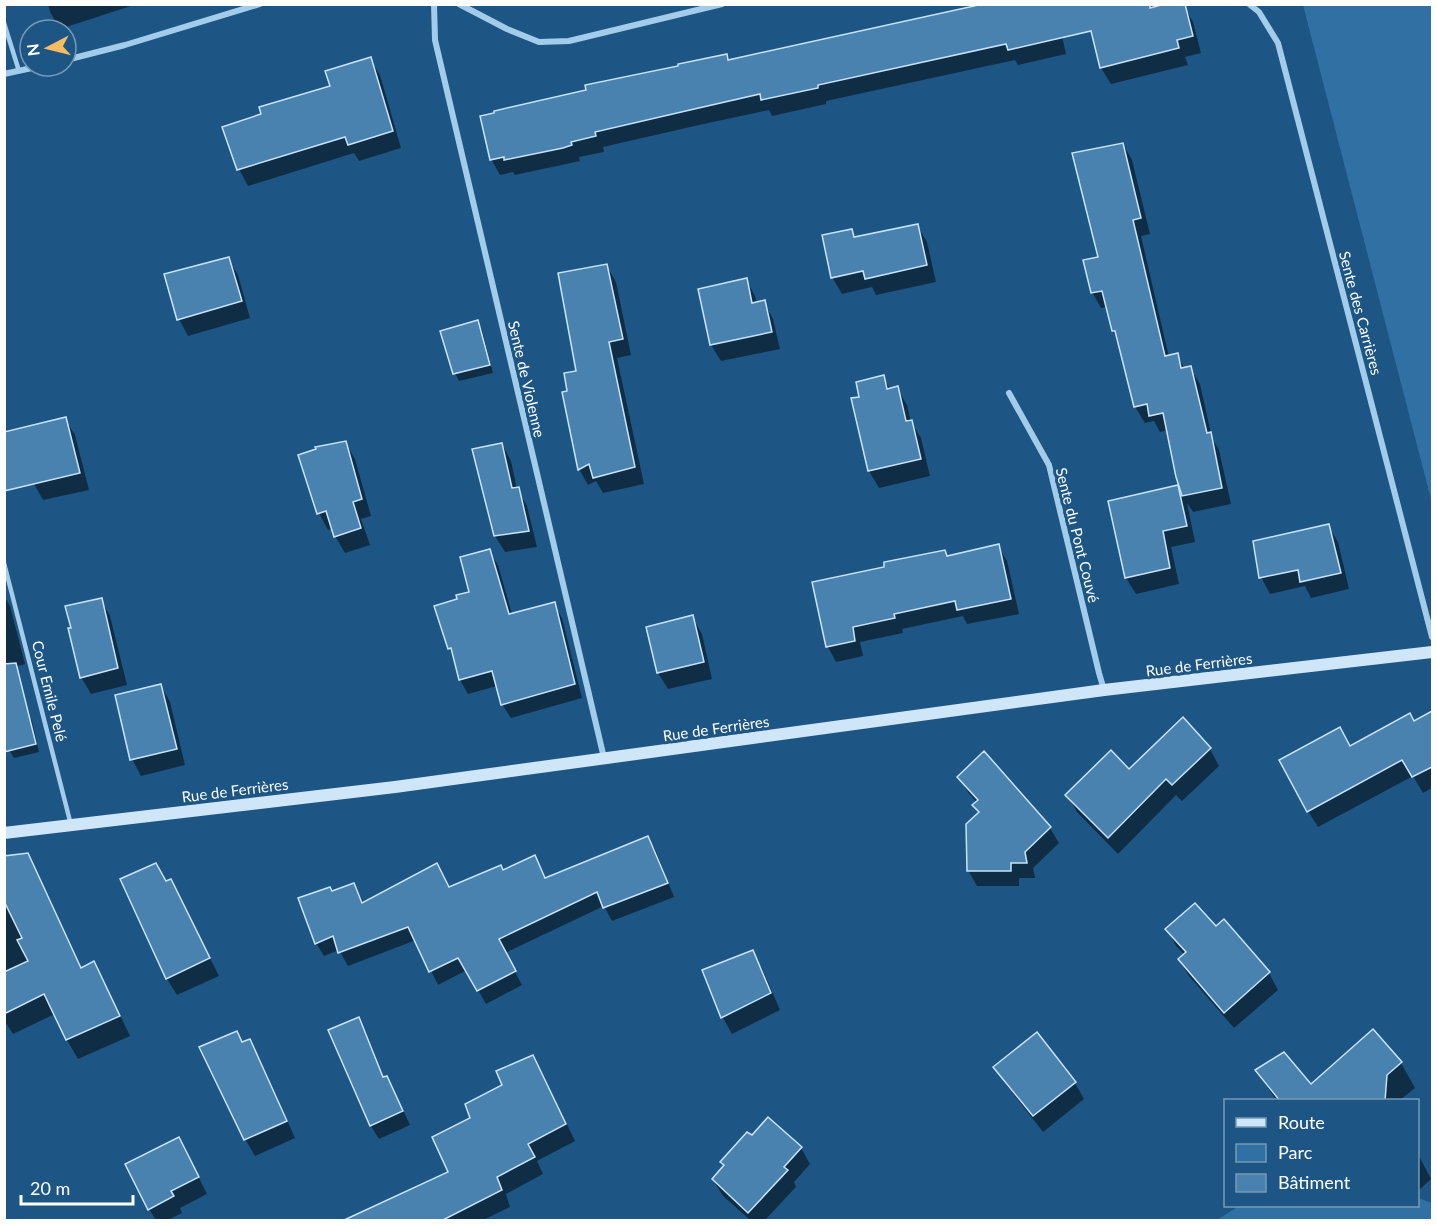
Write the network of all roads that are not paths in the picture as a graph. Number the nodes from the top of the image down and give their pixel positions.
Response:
1 (260, 4) edge
2 (434, 4) edge
3 (459, 4) edge
4 (722, 4) edge
5 (1249, 4) edge
6 (4, 23) edge
7 (78, 57) edge
8 (18, 68) edge
9 (1010, 393) dead end
10 (4, 563) edge
11 (1432, 637) edge
12 (1432, 652) edge
13 (1104, 690) junction
14 (604, 758) junction
15 (71, 825) junction
16 (4, 833) edge

1 - 7 street
2 - 14 street, Sente de Violenne
3 - 4 street
5 - 11 street, Sente des Carrières
6 - 8 lane
9 - 13 street, Sente du Pont Couvé
10 - 15 lane, Cour Emile Pelé
12 - 13 street, Rue de Ferrières
13 - 14 street, Rue de Ferrières
14 - 15 street, Rue de Ferrières
15 - 16 street, Rue de Ferrières

